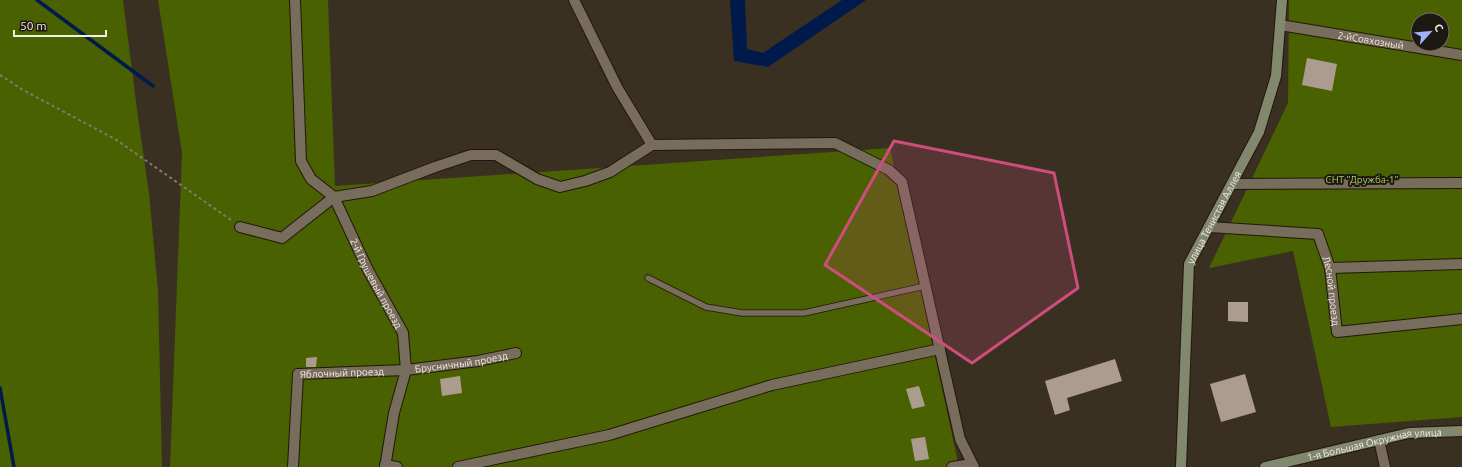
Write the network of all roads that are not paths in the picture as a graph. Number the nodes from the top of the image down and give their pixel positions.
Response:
1 (295, 0) edge
2 (574, 0) edge
3 (1282, 0) edge
4 (1280, 25) junction
5 (1462, 55) edge
6 (652, 145) junction
7 (1462, 183) edge
8 (1232, 184) junction
9 (334, 197) junction
10 (240, 227) road end
11 (1209, 227) junction
12 (1462, 264) edge
13 (1330, 268) junction
14 (648, 278) dead end
15 (926, 286) junction
16 (1462, 319) edge
17 (940, 349) junction
18 (516, 353) dead end
19 (406, 370) junction
20 (1462, 431) edge
21 (1379, 440) junction
22 (973, 465) edge
23 (385, 466) edge
24 (293, 467) edge
25 (397, 467) edge
26 (458, 467) edge
27 (952, 467) edge
28 (1181, 467) edge
29 (1265, 467) edge
30 (1385, 467) edge

1 - 9 street
2 - 6 street
3 - 4 main road, улица Тенистая Аллея
4 - 5 street, 2-йСовхозный
4 - 8 main road, улица Тенистая Аллея
6 - 9 street
6 - 15 street
7 - 8 street
8 - 11 main road, улица Тенистая Аллея
9 - 10 street
9 - 19 street, 2-й Грушевый проезд
11 - 13 street, Лесной проезд
11 - 28 main road, улица Тенистая Аллея
12 - 13 street
13 - 16 street, Лесной проезд
14 - 15 lane
15 - 17 street
17 - 22 street
17 - 26 street
18 - 19 street, Брусничный проезд
19 - 23 street, 2-й Грушевый проезд
19 - 24 street, Яблочный проезд
20 - 21 main road, 1-я Большая Окружная улица
21 - 29 main road, 1-я Большая Окружная улица
21 - 30 street
22 - 27 street
23 - 25 street

